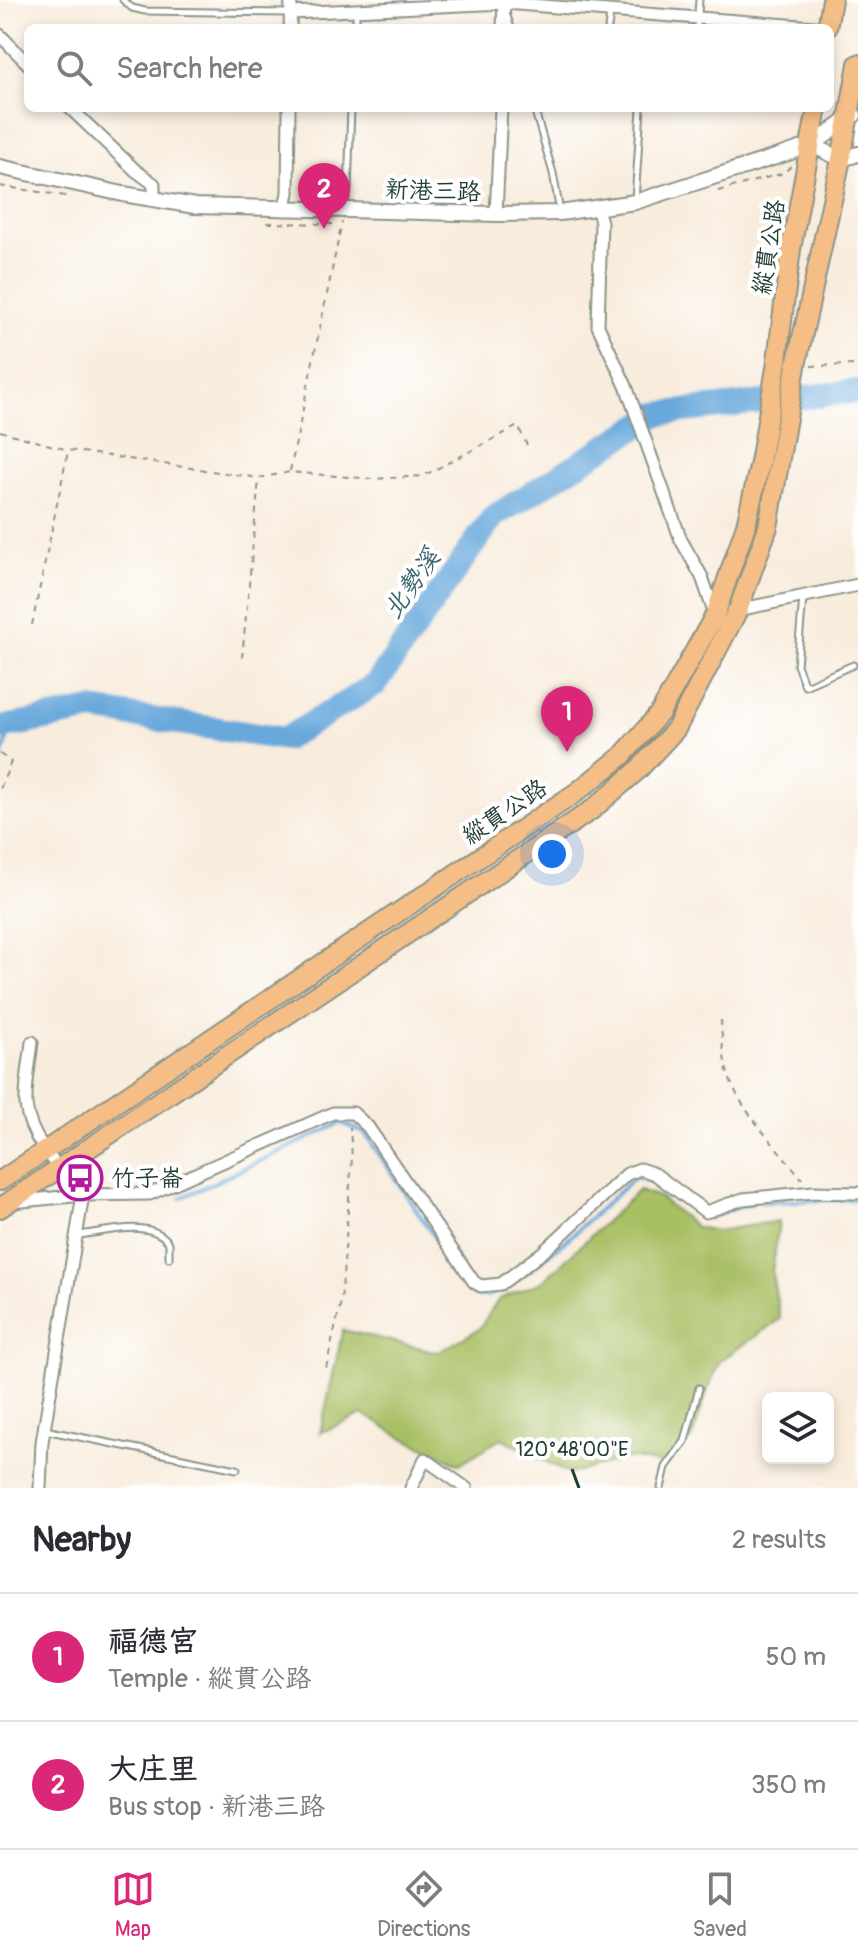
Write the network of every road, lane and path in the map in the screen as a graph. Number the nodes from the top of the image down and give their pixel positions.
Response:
1 (123, 0) edge
2 (699, 0) edge
3 (832, 0) edge
4 (504, 2) edge
5 (291, 6) edge
6 (356, 11) junction
7 (610, 11) junction
8 (697, 23) edge
9 (356, 24) edge
10 (503, 24) edge
11 (510, 24) edge
12 (608, 24) edge
13 (723, 24) edge
14 (828, 24) edge
15 (0, 35) edge
16 (24, 60) edge
17 (858, 64) edge
18 (74, 112) edge
19 (289, 112) edge
20 (351, 112) edge
21 (501, 112) edge
22 (535, 112) edge
23 (641, 112) edge
24 (816, 112) edge
25 (854, 115) edge
26 (812, 145) junction
27 (852, 158) edge
28 (0, 167) edge
29 (154, 198) junction
30 (635, 202) junction
31 (597, 208) junction
32 (284, 210) junction
33 (343, 210) junction
34 (560, 213) junction
35 (496, 214) junction
36 (858, 365) edge
37 (796, 366) junction
38 (0, 431) edge
39 (527, 445) dead end
40 (68, 450) junction
41 (290, 472) junction
42 (259, 478) junction
43 (858, 585) edge
44 (803, 597) junction
45 (738, 610) junction
46 (715, 615) junction
47 (32, 625) dead end
48 (242, 658) dead end
49 (853, 665) dead end
50 (0, 754) edge
51 (0, 789) edge
52 (721, 1020) dead end
53 (32, 1042) dead end
54 (349, 1133) dead end
55 (45, 1150) junction
56 (58, 1167) junction
57 (0, 1181) edge
58 (813, 1192) junction
59 (858, 1193) edge
60 (83, 1195) junction
61 (3, 1204) edge
62 (76, 1236) junction
63 (169, 1258) dead end
64 (326, 1368) dead end
65 (699, 1388) dead end
66 (44, 1430) junction
67 (237, 1469) dead end
68 (40, 1488) edge
69 (411, 1488) edge
70 (466, 1488) edge
71 (661, 1488) edge

1 - 5 lane
2 - 8 lane
3 - 14 main road
4 - 6 street
4 - 7 street
4 - 10 street
4 - 11 lane
5 - 6 street
6 - 9 lane
7 - 8 street
7 - 12 lane
8 - 13 street
15 - 16 street
17 - 25 main road, 縱貫公路
18 - 29 street
19 - 32 street
20 - 33 lane
21 - 35 street
22 - 34 lane
23 - 30 lane
24 - 26 main road, 縱貫公路
25 - 26 street, 新港三路
25 - 27 main road, 縱貫公路
26 - 27 street
26 - 30 street, 新港三路
26 - 46 main road, 縱貫公路
27 - 37 main road, 縱貫公路
28 - 29 street, 新港三路
29 - 32 street, 新港三路
30 - 31 street, 新港三路
31 - 34 street, 新港三路
31 - 46 street
32 - 33 street, 新港三路
33 - 35 street, 新港三路
33 - 41 path
34 - 35 street, 新港三路
36 - 37 path
37 - 45 main road, 縱貫公路
38 - 40 path
39 - 41 path
40 - 42 path
40 - 47 path
41 - 42 path
42 - 48 path
43 - 44 street
44 - 45 street
44 - 49 lane
45 - 46 street
45 - 56 main road, 縱貫公路
46 - 55 main road, 縱貫公路
50 - 51 path
52 - 58 path
53 - 55 street
54 - 64 path
55 - 56 street
55 - 57 main road, 縱貫公路
56 - 60 street
56 - 61 main road, 縱貫公路
58 - 59 street
58 - 60 street
60 - 61 street
60 - 62 street
62 - 63 lane
62 - 66 street
65 - 71 lane
66 - 67 lane
66 - 68 street
69 - 70 street

